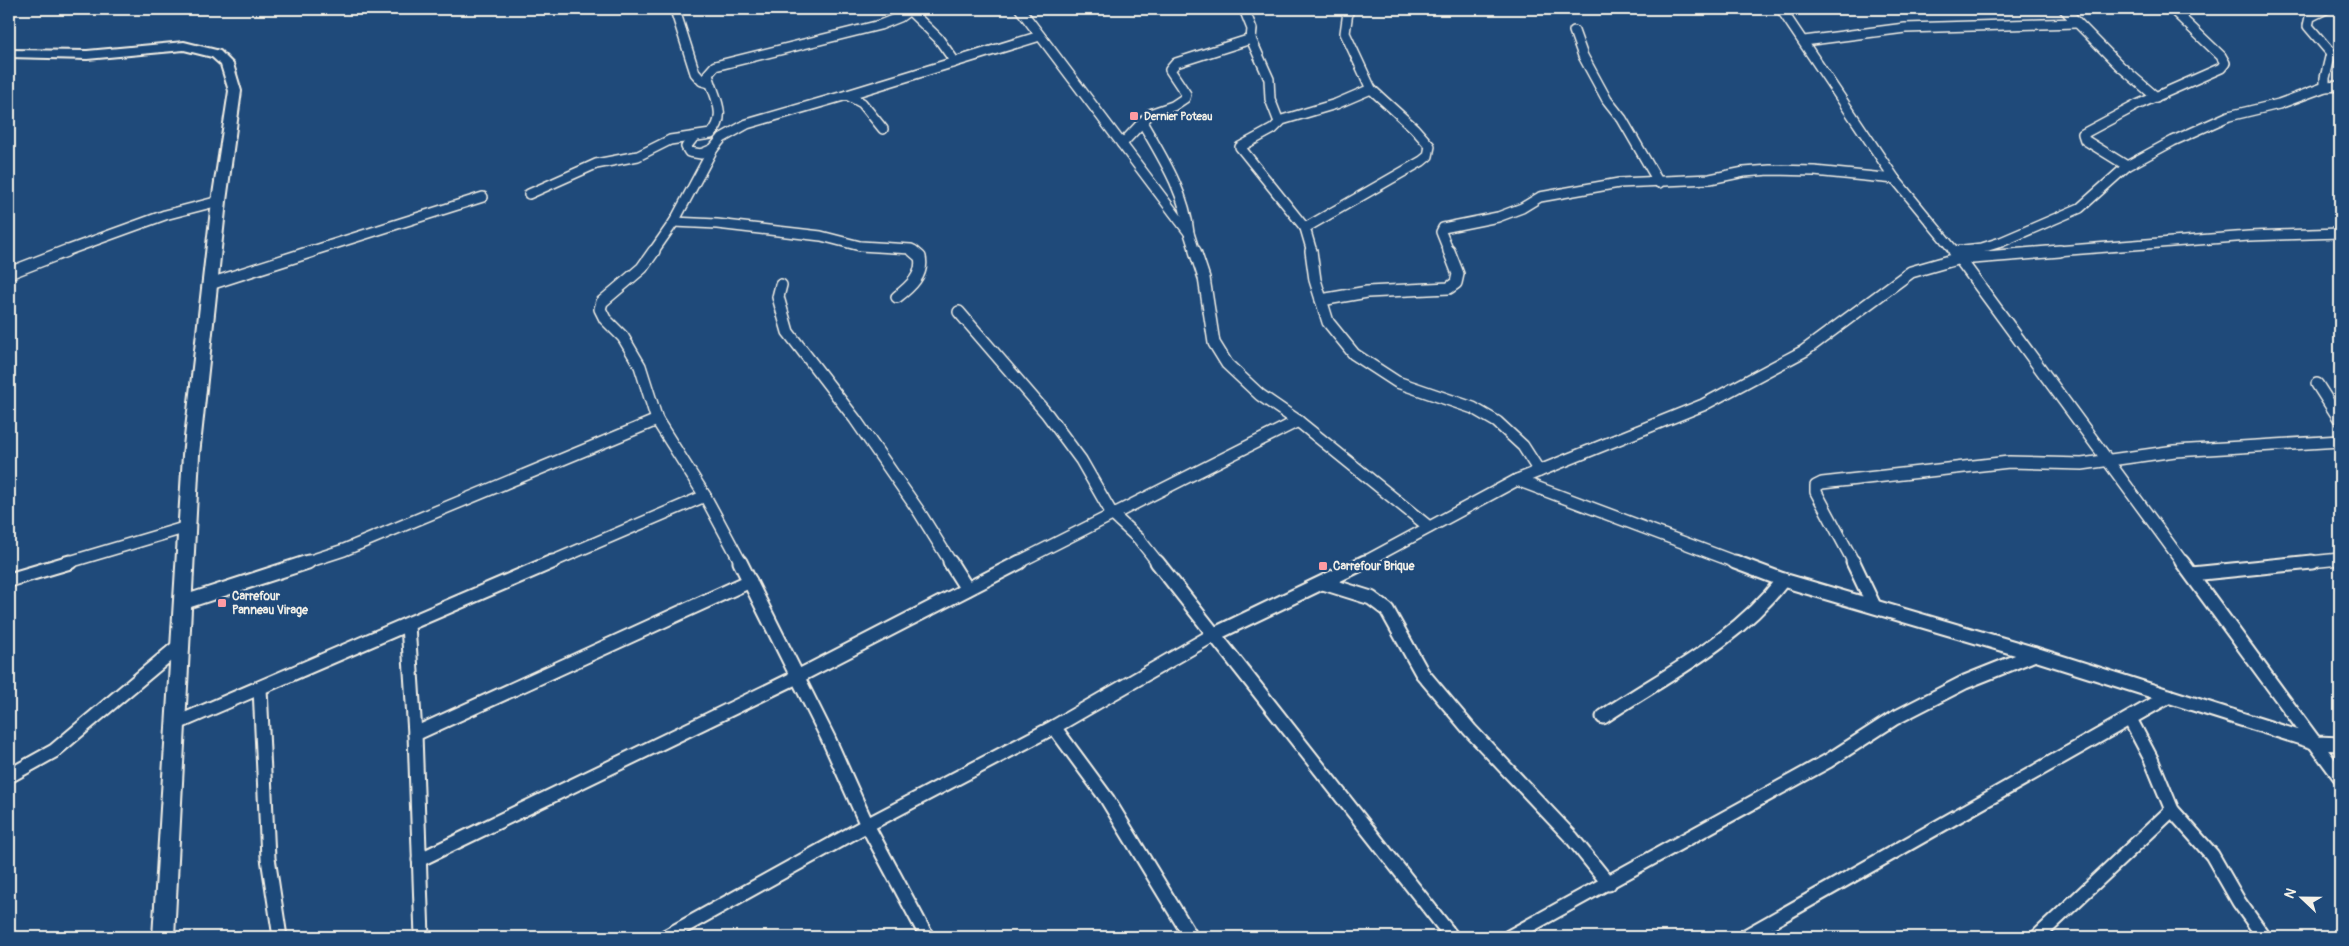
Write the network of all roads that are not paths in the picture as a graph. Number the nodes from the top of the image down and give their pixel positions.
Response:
1 (1020, 9) edge
2 (1244, 9) edge
3 (1781, 9) edge
4 (2064, 9) edge
5 (2172, 9) edge
6 (2326, 9) edge
7 (675, 10) dead end
8 (910, 10) edge
9 (1348, 12) dead end
10 (2076, 23) junction
11 (1574, 31) dead end
12 (1040, 36) junction
13 (1251, 40) junction
14 (1804, 41) junction
15 (9, 53) edge
16 (953, 63) junction
17 (709, 83) junction
18 (2340, 86) edge
19 (2325, 87) junction
20 (1371, 89) junction
21 (847, 95) junction
22 (2156, 97) junction
23 (1142, 122) junction
24 (1279, 122) junction
25 (883, 129) dead end
26 (716, 136) junction
27 (693, 138) junction
28 (1122, 144) junction
29 (713, 149) junction
30 (2127, 166) junction
31 (1895, 179) junction
32 (1659, 183) junction
33 (529, 194) dead end
34 (484, 197) dead end
35 (218, 201) junction
36 (674, 222) junction
37 (1305, 228) junction
38 (1189, 233) junction
39 (2340, 233) edge
40 (1960, 253) junction
41 (9, 273) edge
42 (210, 284) junction
43 (781, 285) dead end
44 (897, 297) dead end
45 (1321, 300) junction
46 (959, 312) dead end
47 (2316, 384) dead end
48 (657, 420) junction
49 (2340, 420) edge
50 (1298, 421) junction
51 (2340, 441) edge
52 (2108, 461) junction
53 (1539, 471) junction
54 (1517, 480) junction
55 (705, 496) junction
56 (1112, 514) junction
57 (187, 527) junction
58 (1429, 527) junction
59 (2340, 559) edge
60 (2192, 574) junction
61 (9, 580) edge
62 (1783, 580) junction
63 (750, 581) junction
64 (1323, 582) junction
65 (967, 589) junction
66 (182, 602) junction
67 (1874, 606) junction
68 (408, 625) junction
69 (1215, 634) junction
70 (180, 645) junction
71 (2035, 654) junction
72 (797, 677) junction
73 (260, 688) junction
74 (2169, 696) junction
75 (1604, 717) dead end
76 (2130, 719) junction
77 (175, 724) junction
78 (1054, 727) junction
79 (415, 734) junction
80 (2317, 743) junction
81 (2340, 744) edge
82 (9, 776) edge
83 (2340, 777) edge
84 (2172, 810) junction
85 (867, 825) junction
86 (419, 860) junction
87 (1609, 884) junction
88 (163, 937) edge
89 (280, 937) edge
90 (422, 937) edge
91 (665, 937) edge
92 (927, 937) edge
93 (1192, 937) edge
94 (1452, 937) edge
95 (1509, 937) edge
96 (1744, 937) edge
97 (2037, 937) edge
98 (2264, 937) edge

1 - 12 street
2 - 13 street
3 - 14 street
4 - 10 street
5 - 22 street
6 - 19 street
7 - 17 street
8 - 16 street
8 - 17 street
9 - 20 street
10 - 14 street
10 - 22 street
11 - 32 street
12 - 16 street
12 - 28 street
13 - 23 street
13 - 24 street
14 - 31 street
15 - 35 street
16 - 21 street
17 - 26 street
18 - 19 street
19 - 30 street
20 - 24 street
20 - 37 street
21 - 25 street
21 - 26 street
22 - 30 street
23 - 28 street
23 - 38 street
24 - 37 street
26 - 27 street
26 - 29 street
27 - 29 street
27 - 33 street
28 - 38 street
29 - 36 street
30 - 40 street
31 - 32 street
31 - 40 street
32 - 45 street
34 - 42 street
35 - 41 street
35 - 42 street
36 - 44 street
36 - 48 street
37 - 45 street
38 - 50 street
39 - 40 street
40 - 52 street
40 - 53 street
42 - 57 street
43 - 65 street
45 - 53 street
46 - 56 street
47 - 49 street
48 - 55 street
48 - 66 street
50 - 56 street
50 - 58 street
51 - 52 street
52 - 60 street
52 - 67 street
53 - 54 street
54 - 58 street
54 - 62 street
55 - 63 street
55 - 68 street
56 - 65 street
56 - 69 street
57 - 61 street
57 - 66 street
58 - 64 street
59 - 60 street
60 - 80 street
62 - 67 street
62 - 75 street
63 - 72 street
63 - 79 street
64 - 69 street
64 - 87 street
65 - 72 street
66 - 70 street
67 - 71 street
68 - 73 street
68 - 79 street
69 - 78 street
69 - 94 street
70 - 77 street
70 - 82 street
71 - 74 street
71 - 87 street
72 - 85 street
72 - 86 street
73 - 77 street
73 - 89 street
74 - 76 street
74 - 80 street
76 - 84 street
76 - 96 street
77 - 88 street
78 - 85 street
78 - 93 street
79 - 86 street
80 - 81 street
80 - 83 street
84 - 97 street
84 - 98 street
85 - 91 street
85 - 92 street
86 - 90 street
87 - 95 street

